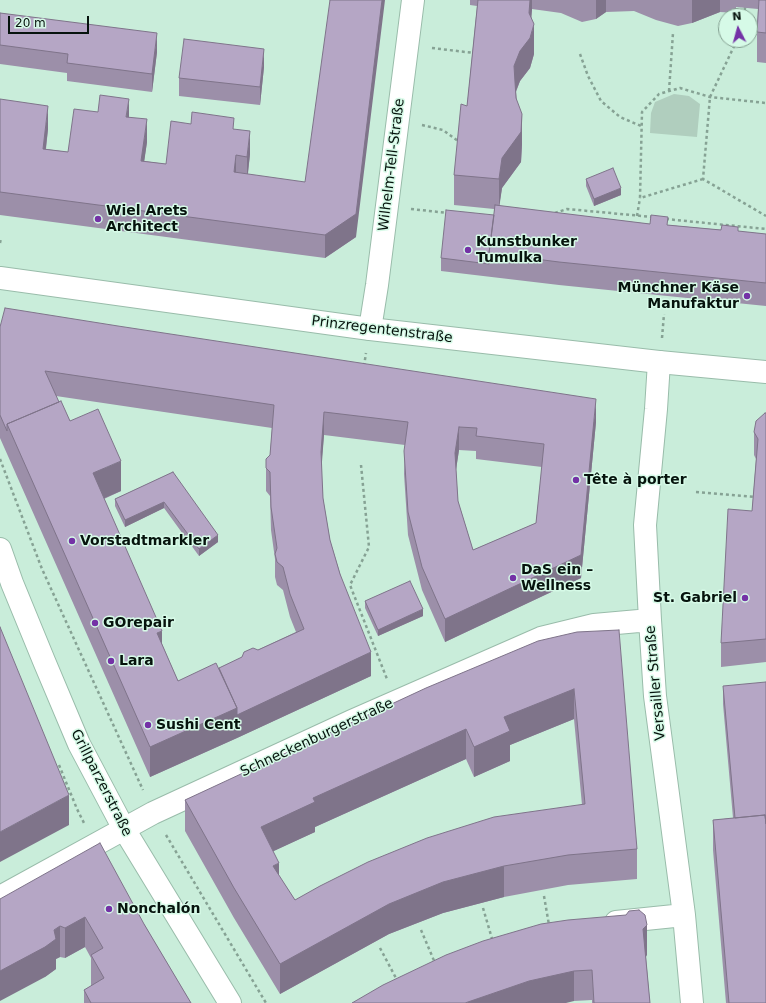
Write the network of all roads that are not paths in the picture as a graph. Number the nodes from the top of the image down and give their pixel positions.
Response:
1 (413, 0) edge
2 (0, 278) edge
3 (370, 329) junction
4 (659, 362) junction
5 (766, 372) edge
6 (0, 549) edge
7 (650, 620) junction
8 (124, 829) junction
9 (0, 897) edge
10 (684, 916) junction
11 (598, 924) edge
12 (230, 1003) edge
13 (692, 1003) edge

1 - 3 street, Wilhelm-Tell-Straße
2 - 3 street, Prinzregentenstraße
3 - 4 street, Prinzregentenstraße
4 - 5 street, Prinzregentenstraße
4 - 7 street, Versailler Straße
6 - 8 street, Grillparzerstraße
7 - 8 street, Schneckenburgerstraße
7 - 10 street, Versailler Straße
8 - 9 street, Schneckenburgerstraße
8 - 12 street, Grillparzerstraße
10 - 11 street
10 - 13 street, Versailler Straße

